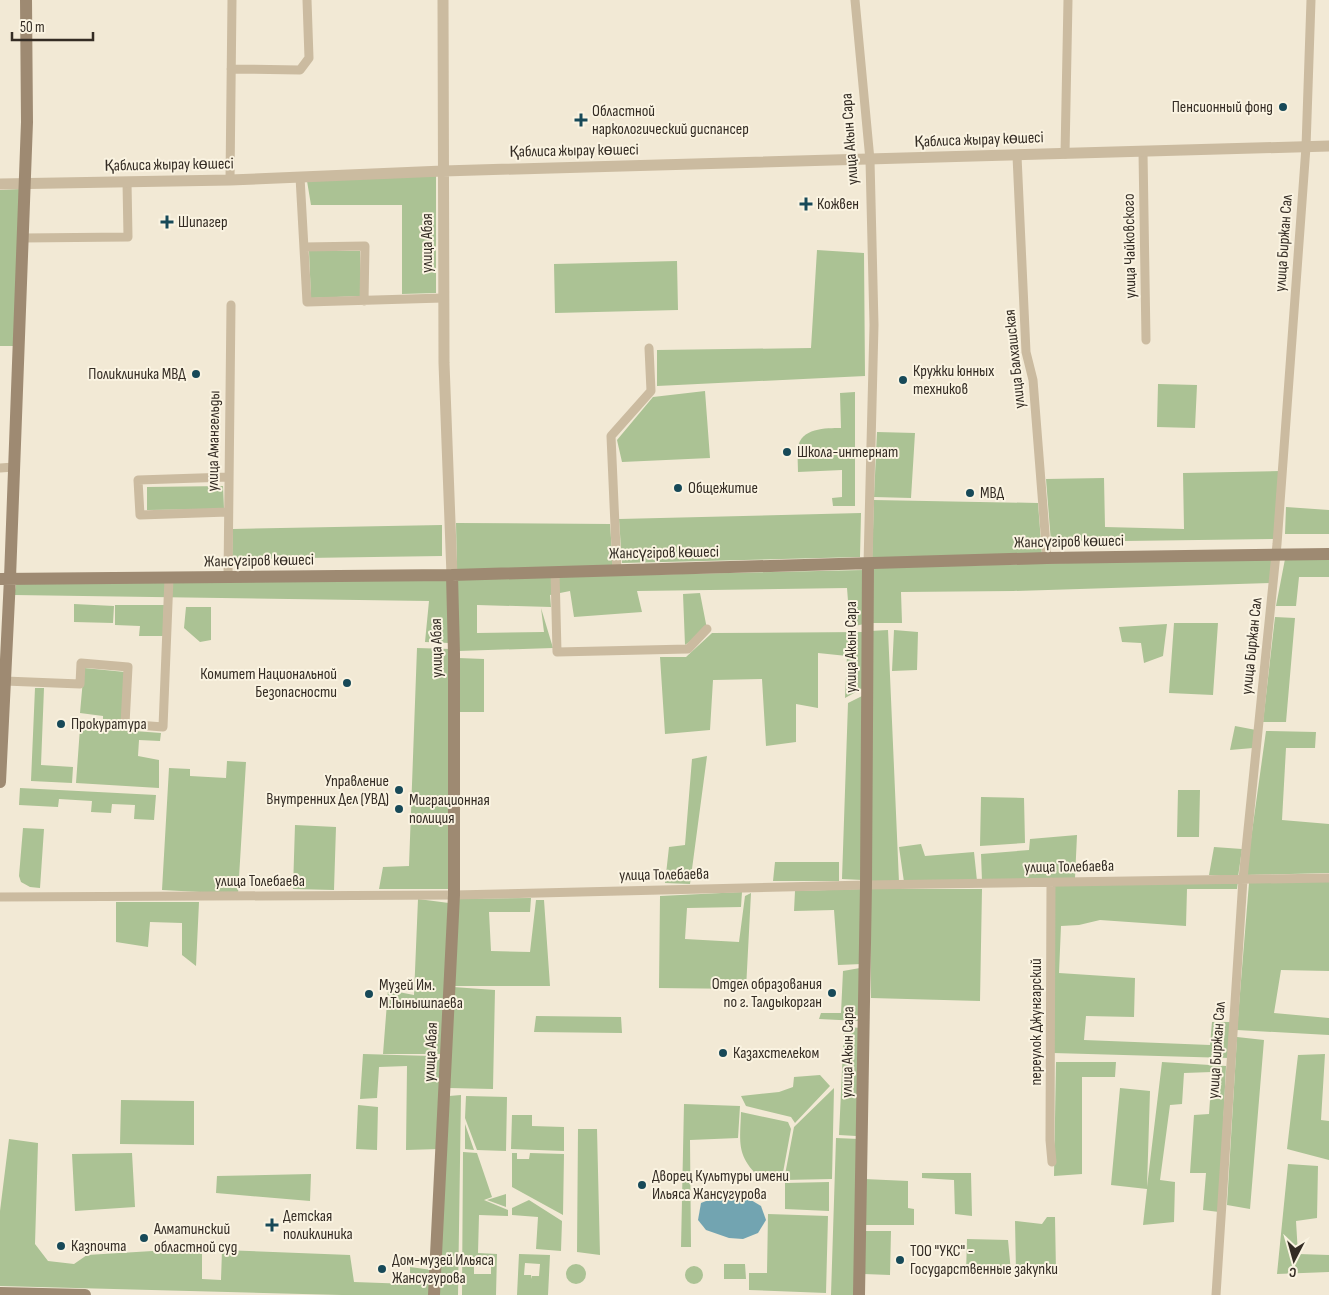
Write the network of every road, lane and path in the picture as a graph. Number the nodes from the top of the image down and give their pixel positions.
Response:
1 (26, 0) edge
2 (232, 0) edge
3 (307, 0) edge
4 (444, 0) edge
5 (855, 0) edge
6 (1068, 0) edge
7 (1311, 0) edge
8 (232, 69) junction
9 (1329, 146) edge
10 (1306, 147) junction
11 (1143, 152) junction
12 (1065, 154) junction
13 (1016, 156) junction
14 (870, 160) junction
15 (442, 171) junction
16 (300, 177) junction
17 (230, 180) junction
18 (127, 182) junction
19 (0, 184) edge
20 (25, 184) junction
21 (23, 238) junction
22 (304, 247) junction
23 (443, 298) junction
24 (364, 301) junction
25 (231, 305) dead end
26 (1146, 340) dead end
27 (649, 348) dead end
28 (0, 468) edge
29 (14, 468) junction
30 (229, 477) junction
31 (228, 512) junction
32 (1329, 554) edge
33 (1276, 555) junction
34 (1047, 558) junction
35 (868, 564) junction
36 (617, 571) junction
37 (555, 572) junction
38 (452, 575) junction
39 (228, 577) junction
40 (5, 578) edge
41 (169, 578) junction
42 (707, 629) dead end
43 (5, 681) junction
44 (2, 709) edge
45 (0, 782) edge
46 (1329, 878) edge
47 (1243, 879) junction
48 (1051, 882) junction
49 (866, 885) junction
50 (454, 895) junction
51 (0, 897) edge
52 (1052, 1162) dead end
53 (0, 1293) edge
54 (85, 1295) edge
55 (434, 1295) edge
56 (859, 1295) edge
57 (1216, 1295) edge

1 - 20 main road
2 - 8 street
3 - 8 street
4 - 15 street, улица Абая
5 - 14 street, улица Акын Сара
6 - 12 street
7 - 10 street, улица Биржан Сал
8 - 17 street
9 - 10 street, Қаблиса жырау көшесі
10 - 11 street, Қаблиса жырау көшесі
10 - 33 street, улица Биржан Сал
11 - 12 street, Қаблиса жырау көшесі
11 - 26 street, улица Чайковского
12 - 13 street, Қаблиса жырау көшесі
13 - 14 street, Қаблиса жырау көшесі
13 - 34 street, улица Балхашская
14 - 15 street, Қаблиса жырау көшесі
14 - 35 street, улица Акын Сара
15 - 16 street, Қаблиса жырау көшесі
15 - 23 street, улица Абая
16 - 17 street, Қаблиса жырау көшесі
16 - 22 street
17 - 18 street, Қаблиса жырау көшесі
18 - 20 street, Қаблиса жырау көшесі
18 - 21 street
19 - 20 street, Қаблиса жырау көшесі
20 - 21 main road
21 - 29 main road
22 - 24 street
22 - 24 street
23 - 24 street
23 - 38 street, улица Абая
25 - 30 street, улица Амангельды
27 - 36 street
28 - 29 street
29 - 40 main road
30 - 31 street, улица Амангельды
30 - 31 street
31 - 39 street, улица Амангельды
32 - 33 main road, Жансүгіров көшесі
33 - 34 main road, Жансүгіров көшесі
33 - 47 street, улица Биржан Сал
34 - 35 main road, Жансүгіров көшесі
35 - 36 main road, Жансүгіров көшесі
35 - 49 main road, улица Акын Сара
36 - 37 main road, Жансүгіров көшесі
37 - 38 main road, Жансүгіров көшесі
37 - 42 street
38 - 39 main road, Жансүгіров көшесі
38 - 50 main road, улица Абая
39 - 41 main road, Жансүгіров көшесі
40 - 41 main road, Жансүгіров көшесі
40 - 43 main road
41 - 43 street
43 - 44 main road
44 - 45 main road
46 - 47 street, улица Толебаева
47 - 48 street, улица Толебаева
47 - 57 street, улица Биржан Сал
48 - 49 street, улица Толебаева
48 - 52 street, переулок Джунгарский
49 - 50 street, улица Толебаева
49 - 56 main road, улица Акын Сара
50 - 51 street, улица Толебаева
50 - 55 main road, улица Абая
53 - 54 main road

